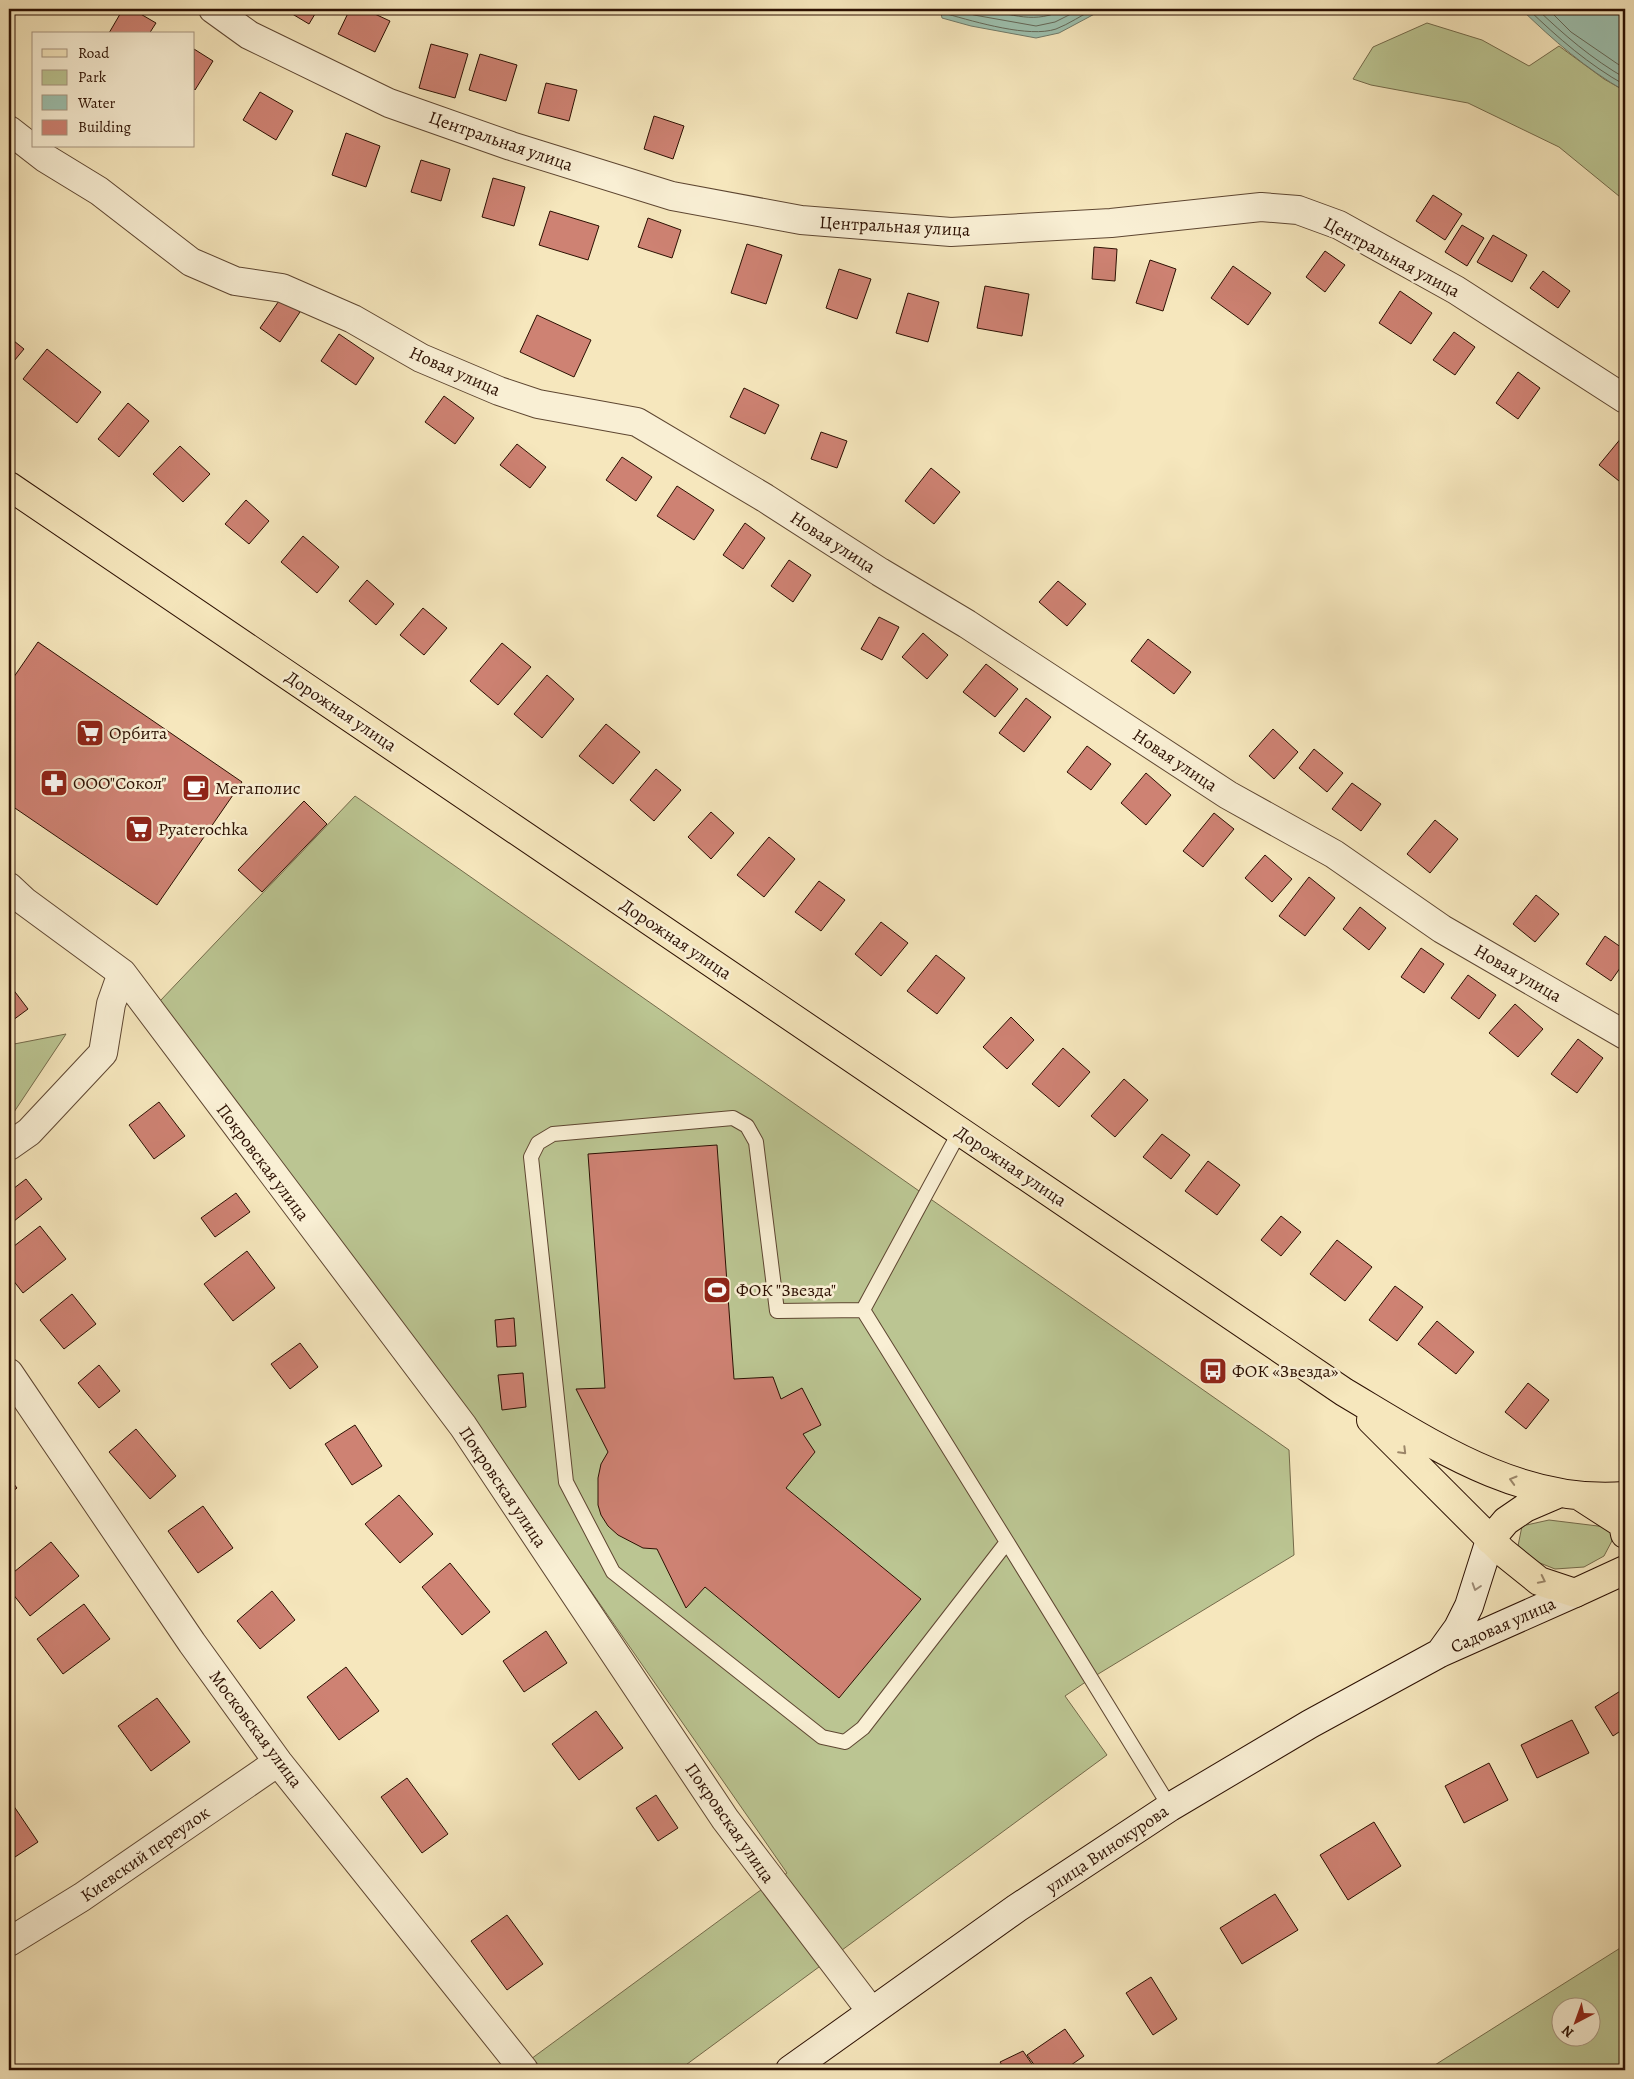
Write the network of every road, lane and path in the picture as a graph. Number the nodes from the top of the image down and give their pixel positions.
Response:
1 (213, 9) edge
2 (9, 130) edge
3 (32, 148) edge
4 (32, 148) edge
5 (1625, 399) edge
6 (9, 486) edge
7 (9, 887) edge
8 (122, 973) junction
9 (1625, 1035) edge
10 (960, 1132) junction
11 (9, 1146) edge
12 (863, 1310) junction
13 (9, 1373) edge
14 (1344, 1392) junction
15 (1571, 1495) junction
16 (1625, 1496) edge
17 (1625, 1534) edge
18 (1490, 1540) junction
19 (1007, 1542) junction
20 (1623, 1566) edge
21 (1575, 1593) junction
22 (1440, 1653) junction
23 (278, 1762) junction
24 (1170, 1807) junction
25 (9, 1942) edge
26 (871, 2012) junction
27 (524, 2070) edge
28 (790, 2070) edge

1 - 5 street, Центральная улица
2 - 4 street, Новая улица
3 - 9 street, Новая улица
6 - 10 main road, Дорожная улица
7 - 8 street, Покровская улица
8 - 11 street
8 - 26 street, Покровская улица
10 - 12 lane
10 - 14 main road, Дорожная улица
12 - 19 lane
12 - 19 lane
13 - 23 street, Московская улица
15 -> 14 main road
14 -> 18 main road
15 - 16 main road
15 - 17 main road
15 - 18 main road
18 -> 21 main road
18 -> 22 street, Садовая улица
19 - 24 lane
20 - 21 main road, Садовая улица
21 - 22 street, Садовая улица
22 - 24 street, улица Винокурова
23 - 25 street, Киевский переулок
23 - 27 street, Московская улица
24 - 26 street, улица Винокурова
26 - 28 street, улица Винокурова

